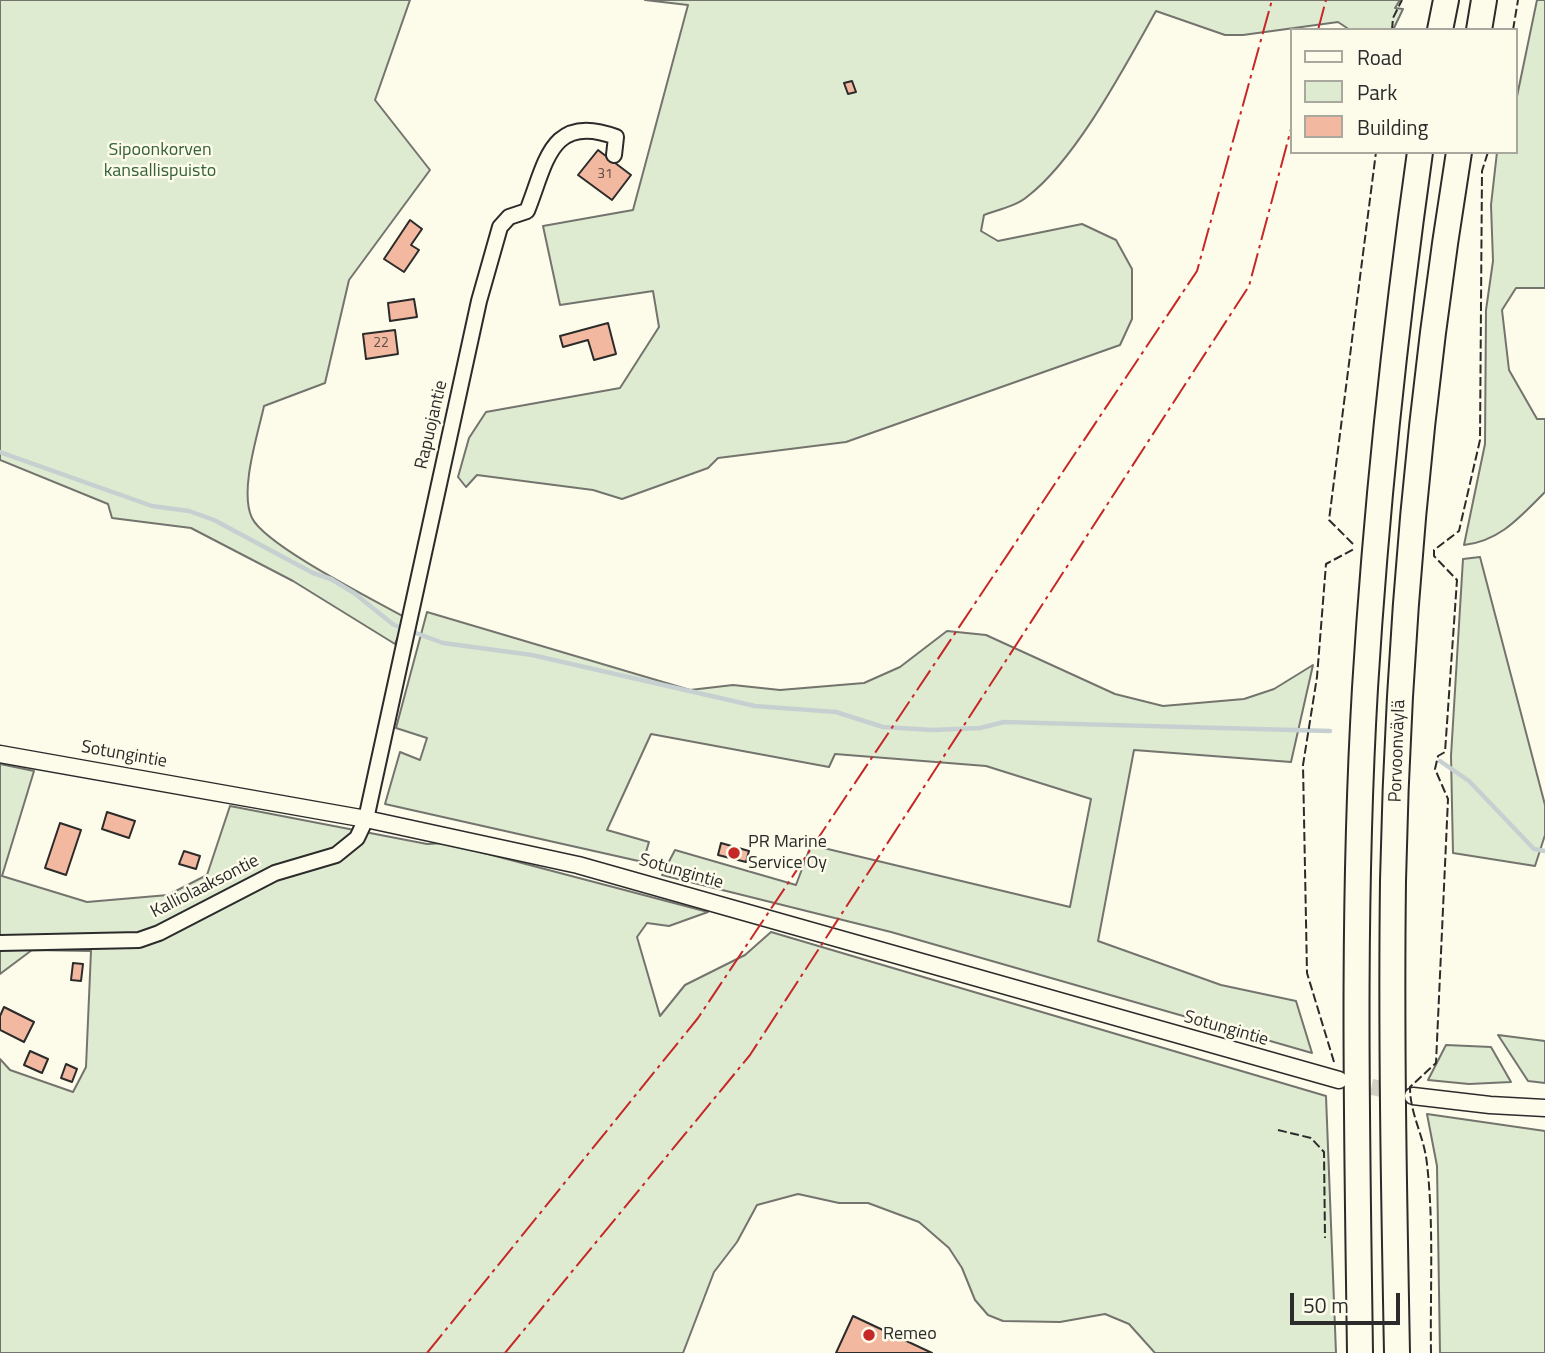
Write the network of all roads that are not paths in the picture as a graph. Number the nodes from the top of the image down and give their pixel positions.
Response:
1 (1446, 0) edge
2 (1484, 0) edge
3 (1440, 28) edge
4 (1479, 28) edge
5 (1420, 154) edge
6 (1459, 154) edge
7 (614, 155) dead end
8 (0, 754) edge
9 (366, 819) junction
10 (0, 943) edge
11 (1339, 1080) tunnel mouth
12 (1413, 1096) tunnel mouth
13 (1545, 1108) edge
14 (1360, 1353) edge
15 (1397, 1353) edge

1 - 3 highway
2 - 4 highway
5 - 14 highway, Porvoonväylä
6 - 15 highway, Porvoonväylä
7 - 9 street, Rapuojantie
8 - 9 street, Sotungintie
9 - 10 street, Kalliolaaksontie
9 - 11 street, Sotungintie
12 - 13 street

